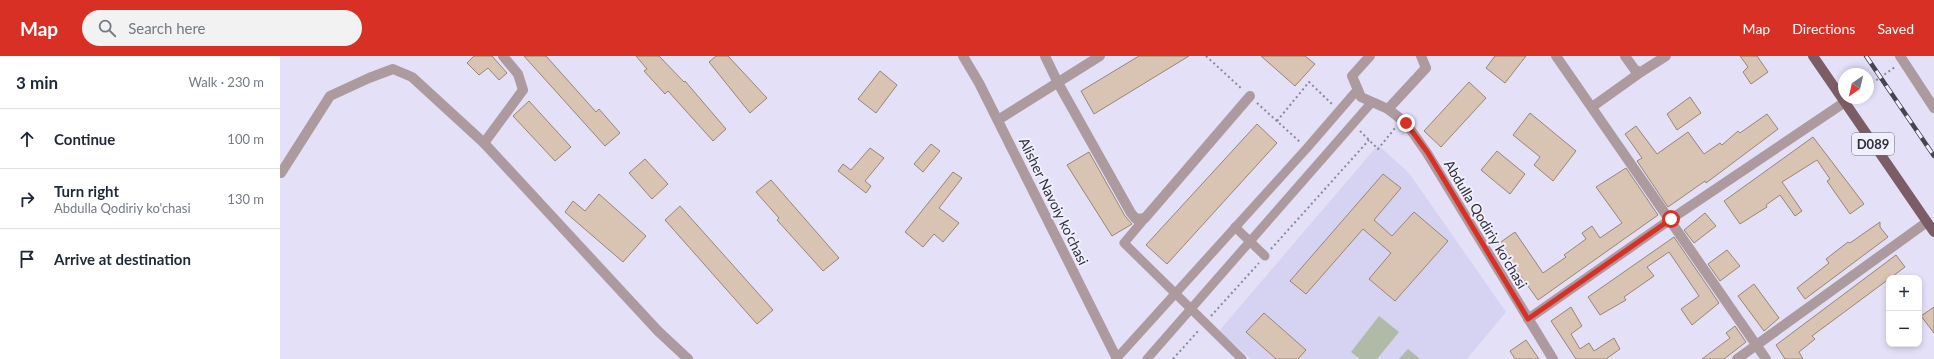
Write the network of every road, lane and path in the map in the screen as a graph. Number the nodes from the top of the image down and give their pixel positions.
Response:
1 (503, 56) edge
2 (963, 56) edge
3 (1045, 56) edge
4 (1100, 56) edge
5 (1206, 56) edge
6 (1370, 56) edge
7 (1421, 56) edge
8 (1556, 56) edge
9 (1625, 56) edge
10 (1666, 56) edge
11 (1813, 56) edge
12 (1901, 58) edge
13 (1641, 72) junction
14 (1874, 81) edge
15 (1058, 83) junction
16 (1358, 89) junction
17 (1838, 92) edge
18 (1250, 96) junction
19 (1372, 102) junction
20 (1842, 104) edge
21 (1846, 104) edge
22 (1592, 107) junction
23 (1934, 108) edge
24 (1388, 109) junction
25 (998, 120) junction
26 (484, 143) junction
27 (1307, 148) junction
28 (281, 173) dead end
29 (1145, 218) junction
30 (1671, 219) junction
31 (1927, 222) junction
32 (1235, 227) junction
33 (1934, 232) edge
34 (1250, 242) junction
35 (1265, 256) dead end
36 (1176, 293) junction
37 (1191, 310) junction
38 (1528, 319) junction
39 (1756, 345) junction
40 (688, 359) edge
41 (1117, 359) edge
42 (1147, 359) edge
43 (1242, 359) edge
44 (1553, 359) edge
45 (1736, 359) edge
46 (1766, 359) edge

1 - 26 street
2 - 25 street, Alisher Navoiy ko'chasi
3 - 15 street
4 - 15 street
5 - 18 path
6 - 16 street
7 - 24 street
8 - 22 street
9 - 13 street
10 - 13 street
11 - 17 main road, D089
12 - 14 path
12 - 23 street
13 - 22 street
15 - 25 street
15 - 29 street
16 - 19 street, Abdulla Qodiriy ko'chasi
16 - 27 street
18 - 27 path
18 - 29 street
19 - 24 street, Abdulla Qodiriy ko'chasi
19 - 34 street
20 - 30 street
21 - 31 main road, D089
22 - 30 street
24 - 38 street, Abdulla Qodiriy ko'chasi
25 - 41 street, Alisher Navoiy ko'chasi
26 - 28 street
26 - 40 street
27 - 32 street
29 - 36 street
30 - 38 street
30 - 39 street
31 - 33 main road, D089
31 - 39 street
32 - 34 street
32 - 36 street
34 - 35 street
34 - 37 street
36 - 37 street
36 - 41 street
37 - 42 street
37 - 43 street
38 - 44 street, Abdulla Qodiriy ko'chasi
39 - 45 street
39 - 46 street

